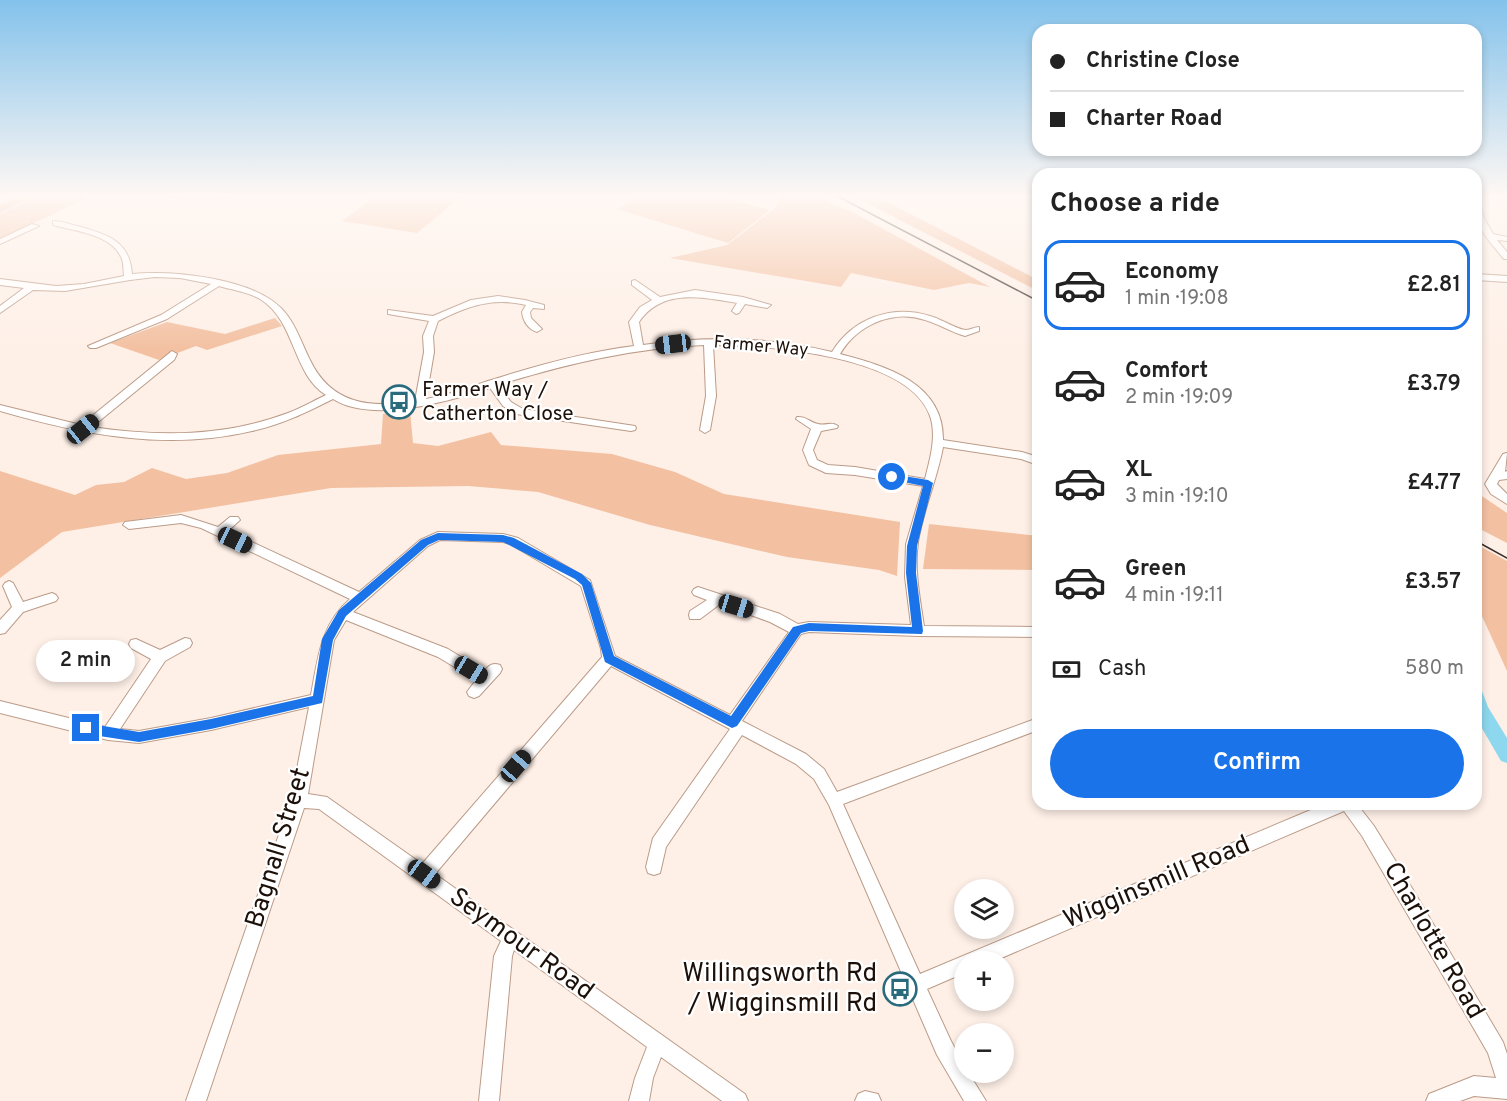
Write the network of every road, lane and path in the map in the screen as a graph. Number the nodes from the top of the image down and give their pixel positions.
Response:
1 (118, 246) edge
2 (129, 277) junction
3 (1482, 277) edge
4 (1507, 279) edge
5 (0, 282) edge
6 (218, 283) junction
7 (635, 283) dead end
8 (32, 286) junction
9 (537, 293) dead end
10 (658, 300) junction
11 (743, 300) junction
12 (528, 303) junction
13 (421, 305) dead end
14 (767, 305) dead end
15 (541, 307) dead end
16 (0, 310) edge
17 (736, 311) dead end
18 (391, 312) dead end
19 (411, 315) junction
20 (434, 319) junction
21 (537, 329) dead end
22 (976, 329) dead end
23 (708, 342) junction
24 (93, 346) dead end
25 (639, 348) junction
26 (172, 354) dead end
27 (835, 355) junction
28 (492, 383) junction
29 (334, 395) junction
30 (420, 402) junction
31 (0, 408) edge
32 (801, 419) dead end
33 (833, 426) dead end
34 (631, 428) dead end
35 (817, 428) junction
36 (83, 429) junction
37 (705, 430) dead end
38 (938, 443) junction
39 (1507, 457) edge
40 (1032, 459) edge
41 (1503, 475) edge
42 (928, 483) junction
43 (1507, 500) edge
44 (234, 520) dead end
45 (129, 525) dead end
46 (220, 532) junction
47 (9, 586) dead end
48 (698, 592) dead end
49 (52, 598) dead end
50 (359, 598) junction
51 (717, 600) junction
52 (19, 608) junction
53 (343, 613) junction
54 (695, 615) dead end
55 (0, 629) edge
56 (797, 630) junction
57 (918, 631) junction
58 (1032, 632) edge
59 (185, 643) dead end
60 (136, 644) dead end
61 (160, 657) junction
62 (609, 658) junction
63 (474, 692) dead end
64 (318, 699) junction
65 (0, 707) edge
66 (736, 725) junction
67 (1032, 726) edge
68 (108, 734) junction
69 (299, 800) junction
70 (834, 800) junction
71 (1328, 810) edge
72 (1352, 810) edge
73 (654, 867) dead end
74 (424, 874) junction
75 (511, 937) junction
76 (996, 951) edge
77 (954, 968) edge
78 (918, 984) junction
79 (657, 1045) junction
80 (1507, 1087) edge
81 (196, 1101) edge
82 (489, 1101) edge
83 (639, 1101) edge
84 (738, 1101) edge
85 (976, 1101) edge
86 (1436, 1101) edge

1 - 2 street
2 - 6 street, Farmer Way
2 - 8 street, Farmer Way
3 - 4 street
5 - 8 street, Farmer Way
6 - 24 street
6 - 29 street, Farmer Way
7 - 10 street
8 - 16 street
9 - 12 street
10 - 11 street
10 - 25 street
11 - 14 street
11 - 17 street
12 - 15 street
12 - 20 street
12 - 21 street
13 - 19 street
18 - 19 street
19 - 20 street
20 - 30 street
22 - 27 street
23 - 25 street, Farmer Way
23 - 27 street, Farmer Way
23 - 37 street
25 - 28 street, Farmer Way
26 - 36 street
27 - 38 street, Farmer Way
28 - 30 street, Farmer Way
28 - 34 street
29 - 30 street, Farmer Way
29 - 36 street
31 - 36 street
32 - 35 street
33 - 35 street
35 - 42 street
38 - 40 street
38 - 42 street, Farmer Way
39 - 41 street
41 - 43 street
42 - 57 street, Farmer Way
44 - 46 street
45 - 46 street
46 - 50 street
47 - 52 street
48 - 51 street
49 - 52 street
50 - 53 street, Bagnall Street
50 - 62 street, Bagnall Street
51 - 54 street
51 - 56 street
52 - 55 street
53 - 63 street
53 - 64 street, Bagnall Street
56 - 57 street
56 - 66 street
57 - 58 street
59 - 61 street
60 - 61 street
61 - 68 street
62 - 66 street
62 - 74 street
64 - 68 street
64 - 69 street, Bagnall Street
65 - 68 street
66 - 70 street
66 - 73 street
67 - 70 street
69 - 74 street, Seymour Road
69 - 81 street, Bagnall Street
70 - 78 street
71 - 76 street, Wigginsmill Road
72 - 80 street, Charlotte Road
74 - 75 street, Seymour Road
75 - 79 street, Seymour Road
75 - 82 street
77 - 78 street
78 - 85 street
79 - 83 street
79 - 84 street, Seymour Road
80 - 86 street

